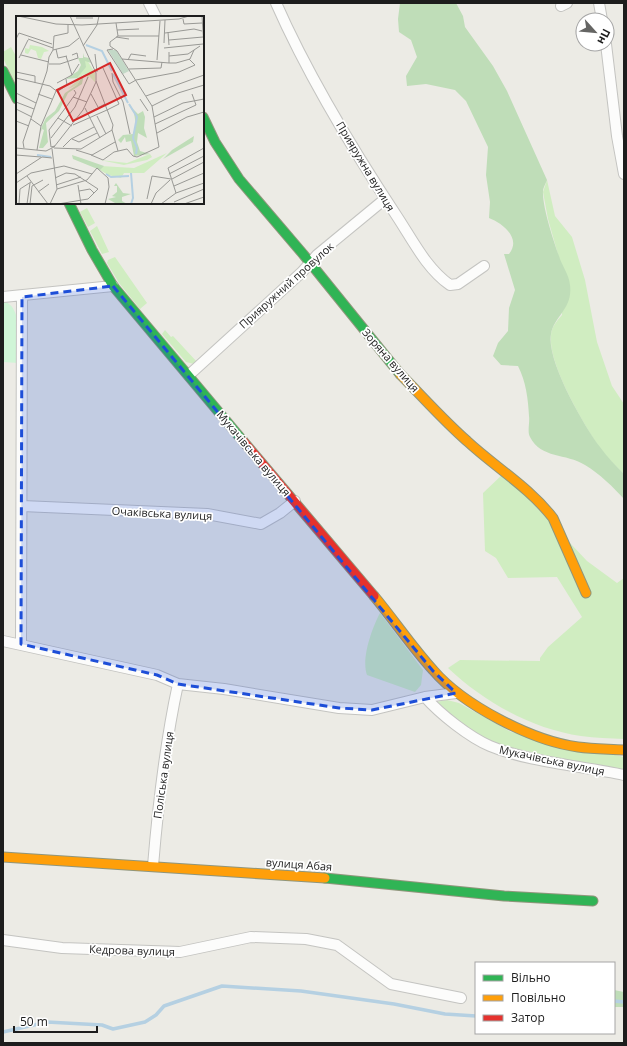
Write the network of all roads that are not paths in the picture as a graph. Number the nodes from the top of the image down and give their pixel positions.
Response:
1 (149, 3) edge
2 (276, 3) edge
3 (156, 16) edge
4 (607, 52) edge
5 (3, 71) edge
6 (16, 97) edge
7 (204, 119) edge
8 (624, 174) edge
9 (385, 198) junction
10 (69, 204) edge
11 (310, 263) junction
12 (484, 266) dead end
13 (113, 286) junction
14 (22, 297) junction
15 (3, 298) edge
16 (189, 376) junction
17 (294, 501) junction
18 (22, 506) junction
19 (586, 593) dead end
20 (3, 642) edge
21 (21, 644) junction
22 (178, 684) junction
23 (456, 693) junction
24 (425, 697) junction
25 (624, 750) edge
26 (624, 775) edge
27 (3, 857) edge
28 (153, 866) junction
29 (593, 901) dead end
30 (3, 940) edge
31 (461, 998) dead end

1 - 3 street
2 - 9 street, Прияружна вулиця
4 - 8 street
5 - 6 street
7 - 11 street, Зоряна вулиця
9 - 11 street, Прияружний провулок
9 - 12 street, Прияружна вулиця
10 - 13 street, Мукачівська вулиця
11 - 16 street, Прияружний провулок
11 - 19 street, Зоряна вулиця
13 - 14 street
13 - 16 street, Мукачівська вулиця
14 - 15 street
14 - 18 street
16 - 17 street, Мукачівська вулиця
17 - 18 street, Очаківська вулиця
17 - 23 street, Мукачівська вулиця
18 - 21 street
20 - 21 street
21 - 22 street
22 - 24 street
22 - 28 street, Поліська вулиця
23 - 24 street
23 - 25 street, Мукачівська вулиця
24 - 26 street, Мукачівська вулиця
27 - 28 street, вулиця Абая
28 - 29 street, вулиця Абая
30 - 31 street, Кедрова вулиця

